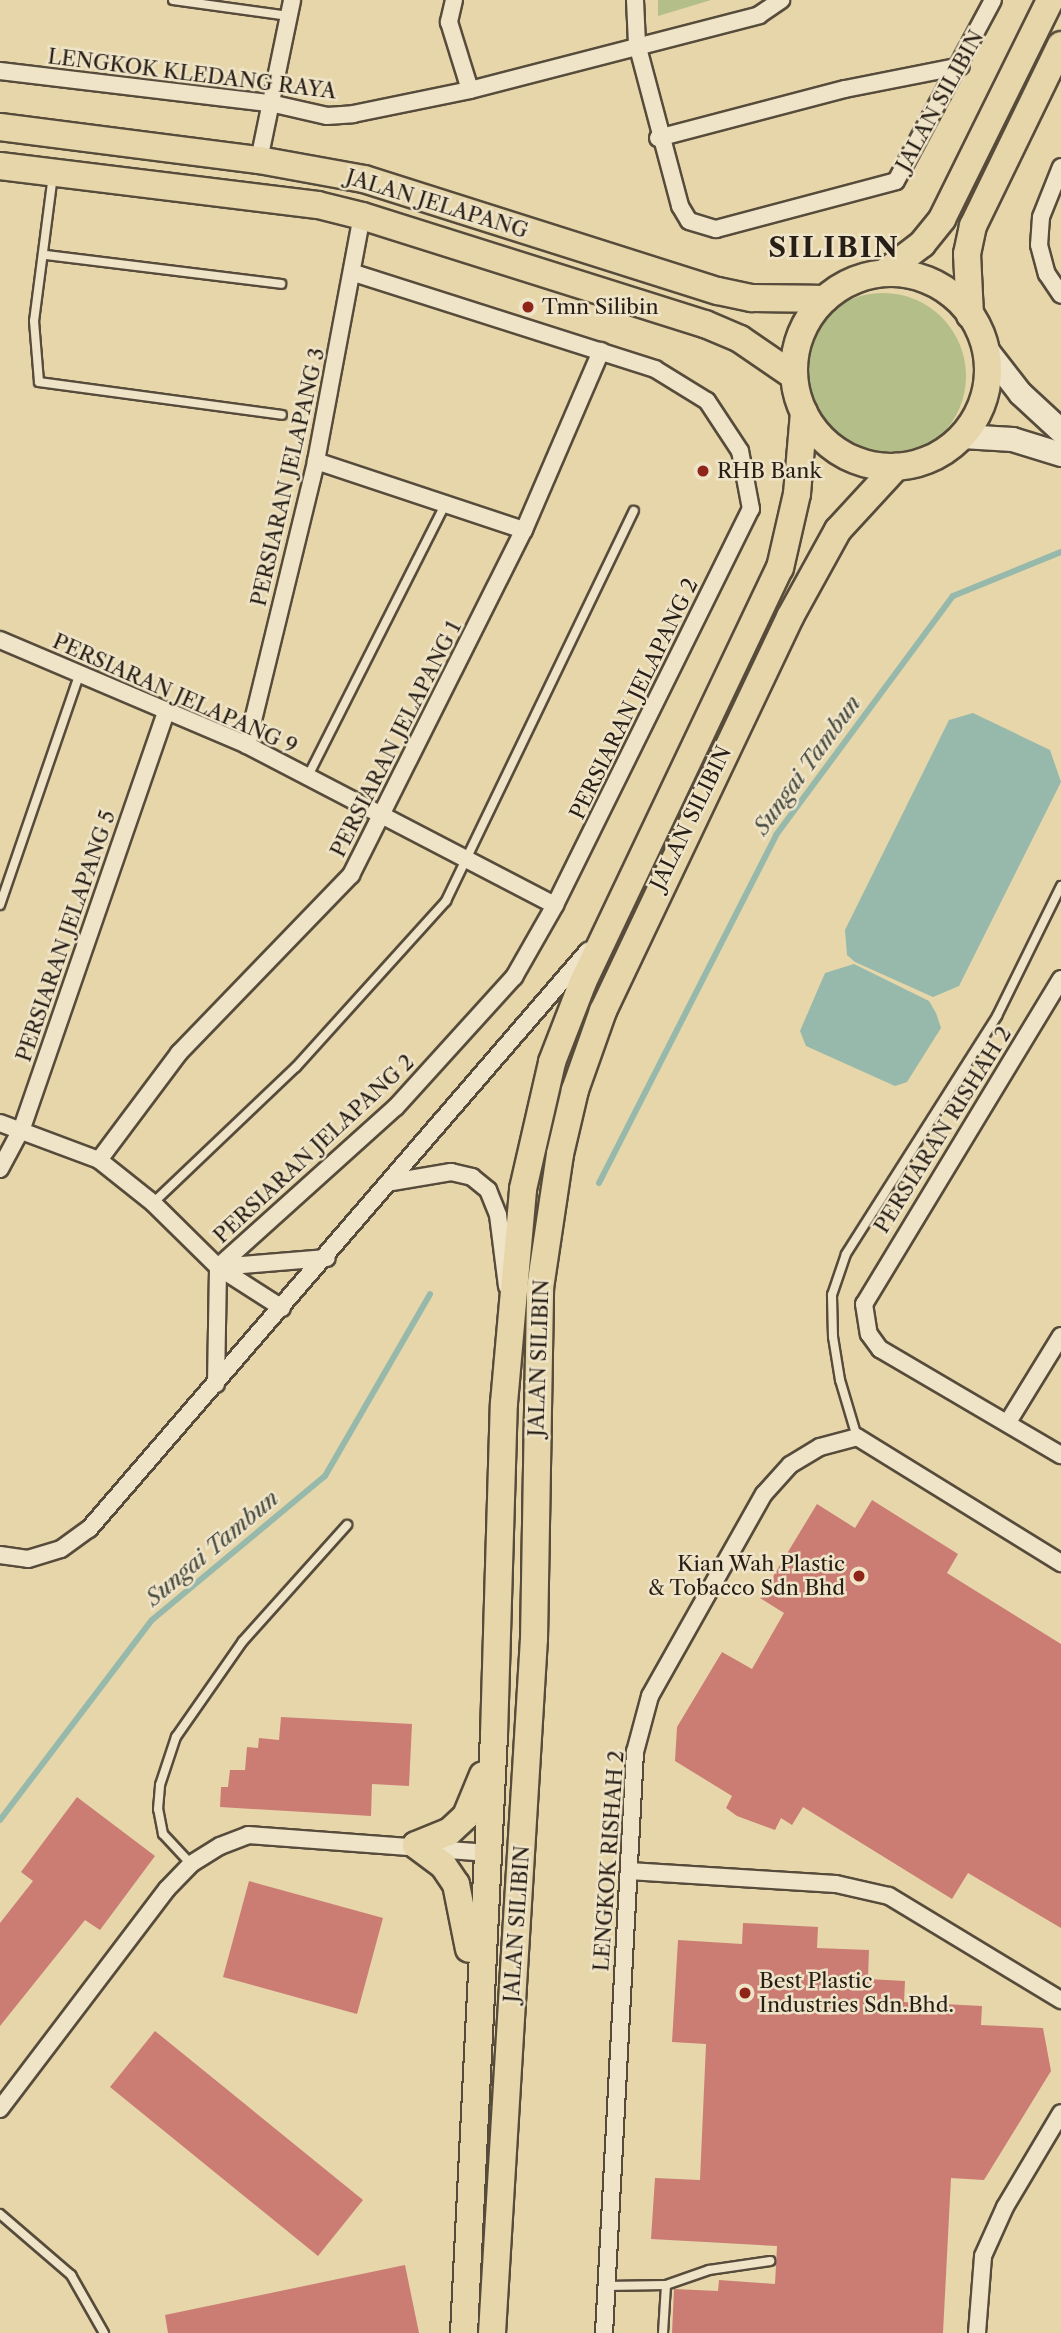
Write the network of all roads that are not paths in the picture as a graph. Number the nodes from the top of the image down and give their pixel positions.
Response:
1 (173, 0) edge
2 (454, 0) edge
3 (635, 0) edge
4 (781, 0) edge
5 (993, 0) edge
6 (1050, 0) edge
7 (291, 8) edge
8 (637, 44) junction
9 (1061, 45) edge
10 (961, 66) junction
11 (0, 71) edge
12 (470, 90) junction
13 (270, 103) junction
14 (0, 127) edge
15 (658, 138) junction
16 (259, 160) junction
17 (0, 166) edge
18 (1061, 167) edge
19 (54, 172) junction
20 (362, 216) junction
21 (46, 255) junction
22 (355, 273) junction
23 (884, 273) junction
24 (281, 284) dead end
25 (1061, 295) edge
26 (825, 299) junction
27 (970, 315) junction
28 (985, 348) junction
29 (601, 351) junction
30 (794, 376) junction
31 (804, 412) junction
32 (282, 415) dead end
33 (1061, 431) edge
34 (962, 436) junction
35 (1061, 454) edge
36 (316, 461) junction
37 (896, 467) junction
38 (445, 505) junction
39 (634, 511) dead end
40 (524, 530) junction
41 (0, 640) edge
42 (80, 673) junction
43 (166, 714) junction
44 (247, 745) junction
45 (307, 778) junction
46 (382, 816) junction
47 (464, 858) junction
48 (1061, 886) edge
49 (0, 905) edge
50 (555, 905) junction
51 (609, 924) junction
52 (1061, 979) edge
53 (0, 1123) edge
54 (22, 1128) junction
55 (99, 1160) junction
56 (0, 1169) edge
57 (393, 1182) junction
58 (153, 1202) junction
59 (327, 1258) junction
60 (218, 1267) junction
61 (511, 1297) junction
62 (282, 1308) junction
63 (1061, 1336) edge
64 (216, 1384) junction
65 (1008, 1422) junction
66 (857, 1437) junction
67 (1061, 1455) edge
68 (346, 1525) dead end
69 (0, 1555) edge
70 (1061, 1563) edge
71 (534, 1639) junction
72 (494, 1735) junction
73 (416, 1845) junction
74 (485, 1853) junction
75 (191, 1864) junction
76 (629, 1871) junction
77 (1061, 2000) edge
78 (509, 2034) junction
79 (479, 2048) junction
80 (0, 2109) edge
81 (1061, 2113) edge
82 (0, 2214) edge
83 (770, 2261) dead end
84 (666, 2285) junction
85 (606, 2286) junction
86 (104, 2333) edge
87 (464, 2333) edge
88 (492, 2333) edge
89 (604, 2333) edge
90 (663, 2333) edge
91 (977, 2333) edge

1 - 7 lane
2 - 12 street
3 - 8 street, JALAN SILIBIN
4 - 8 street, LENGKOK KLEDANG RAYA
5 - 10 street, JALAN SILIBIN
6 - 23 main road
7 - 13 street
8 - 12 street, LENGKOK KLEDANG RAYA
8 - 15 street, JALAN SILIBIN
9 - 27 main road
10 - 15 street
10 - 15 street, JALAN SILIBIN
11 - 13 street, LENGKOK KLEDANG RAYA
12 - 13 street, LENGKOK KLEDANG RAYA
13 - 16 street
14 - 16 main road, JALAN JELAPANG
16 - 26 main road, JALAN JELAPANG
17 - 19 main road, JALAN JELAPANG
18 - 25 street
19 - 20 main road, JALAN JELAPANG
19 - 21 lane
20 - 22 street, PERSIARAN JELAPANG 3
20 - 30 main road, JALAN JELAPANG
21 - 24 lane
21 - 32 lane
22 - 29 street, PERSIARAN JELAPANG 2
22 - 36 street, PERSIARAN JELAPANG 3
23 - 26 main road
23 - 27 main road
26 - 30 main road
27 - 28 main road
28 - 33 main road
28 - 34 main road
29 - 40 street, PERSIARAN JELAPANG 1
29 - 50 street, PERSIARAN JELAPANG 2
30 - 31 main road
31 - 37 main road
31 - 51 main road, JALAN SILIBIN
34 - 35 main road
34 - 37 main road
36 - 38 street
36 - 44 street, PERSIARAN JELAPANG 3
37 - 71 main road, JALAN SILIBIN
38 - 40 street
38 - 45 lane
39 - 47 lane
40 - 46 street, PERSIARAN JELAPANG 1
41 - 42 street, PERSIARAN JELAPANG 9
42 - 43 street, PERSIARAN JELAPANG 9
42 - 49 lane
43 - 44 street, PERSIARAN JELAPANG 9
43 - 54 street, PERSIARAN JELAPANG 5
44 - 45 street, PERSIARAN JELAPANG 9
45 - 46 street, PERSIARAN JELAPANG 9
46 - 47 street, PERSIARAN JELAPANG 9
46 - 55 street, PERSIARAN JELAPANG 1
47 - 50 street, PERSIARAN JELAPANG 9
47 - 58 lane
48 - 66 lane
50 - 60 street, PERSIARAN JELAPANG 2
51 - 57 street, JALAN SILIBIN
51 - 61 main road, JALAN SILIBIN
52 - 65 street, PERSIARAN RISHAH 2
53 - 54 street
54 - 55 street
54 - 56 street, PERSIARAN JELAPANG 5
55 - 58 street
57 - 59 street, JALAN SILIBIN
57 - 61 street
58 - 60 street
59 - 60 street
59 - 62 street, JALAN SILIBIN
60 - 62 street
60 - 64 street
61 - 72 main road, JALAN SILIBIN
62 - 64 street, JALAN SILIBIN
63 - 65 street
64 - 69 street, JALAN SILIBIN
65 - 67 street
66 - 70 street
66 - 76 street, LENGKOK RISHAH 2
68 - 75 lane
71 - 74 main road
71 - 78 main road, JALAN SILIBIN
72 - 73 main road
72 - 74 main road, JALAN SILIBIN
73 - 74 street
73 - 75 street
73 - 79 main road
74 - 78 main road
74 - 79 main road, JALAN SILIBIN
75 - 80 street
76 - 77 street
76 - 85 street, LENGKOK RISHAH 2
78 - 88 main road, JALAN SILIBIN
79 - 87 main road, JALAN SILIBIN
81 - 91 street
82 - 86 lane
83 - 84 lane
84 - 85 lane
84 - 90 lane
85 - 89 street, LENGKOK RISHAH 2

